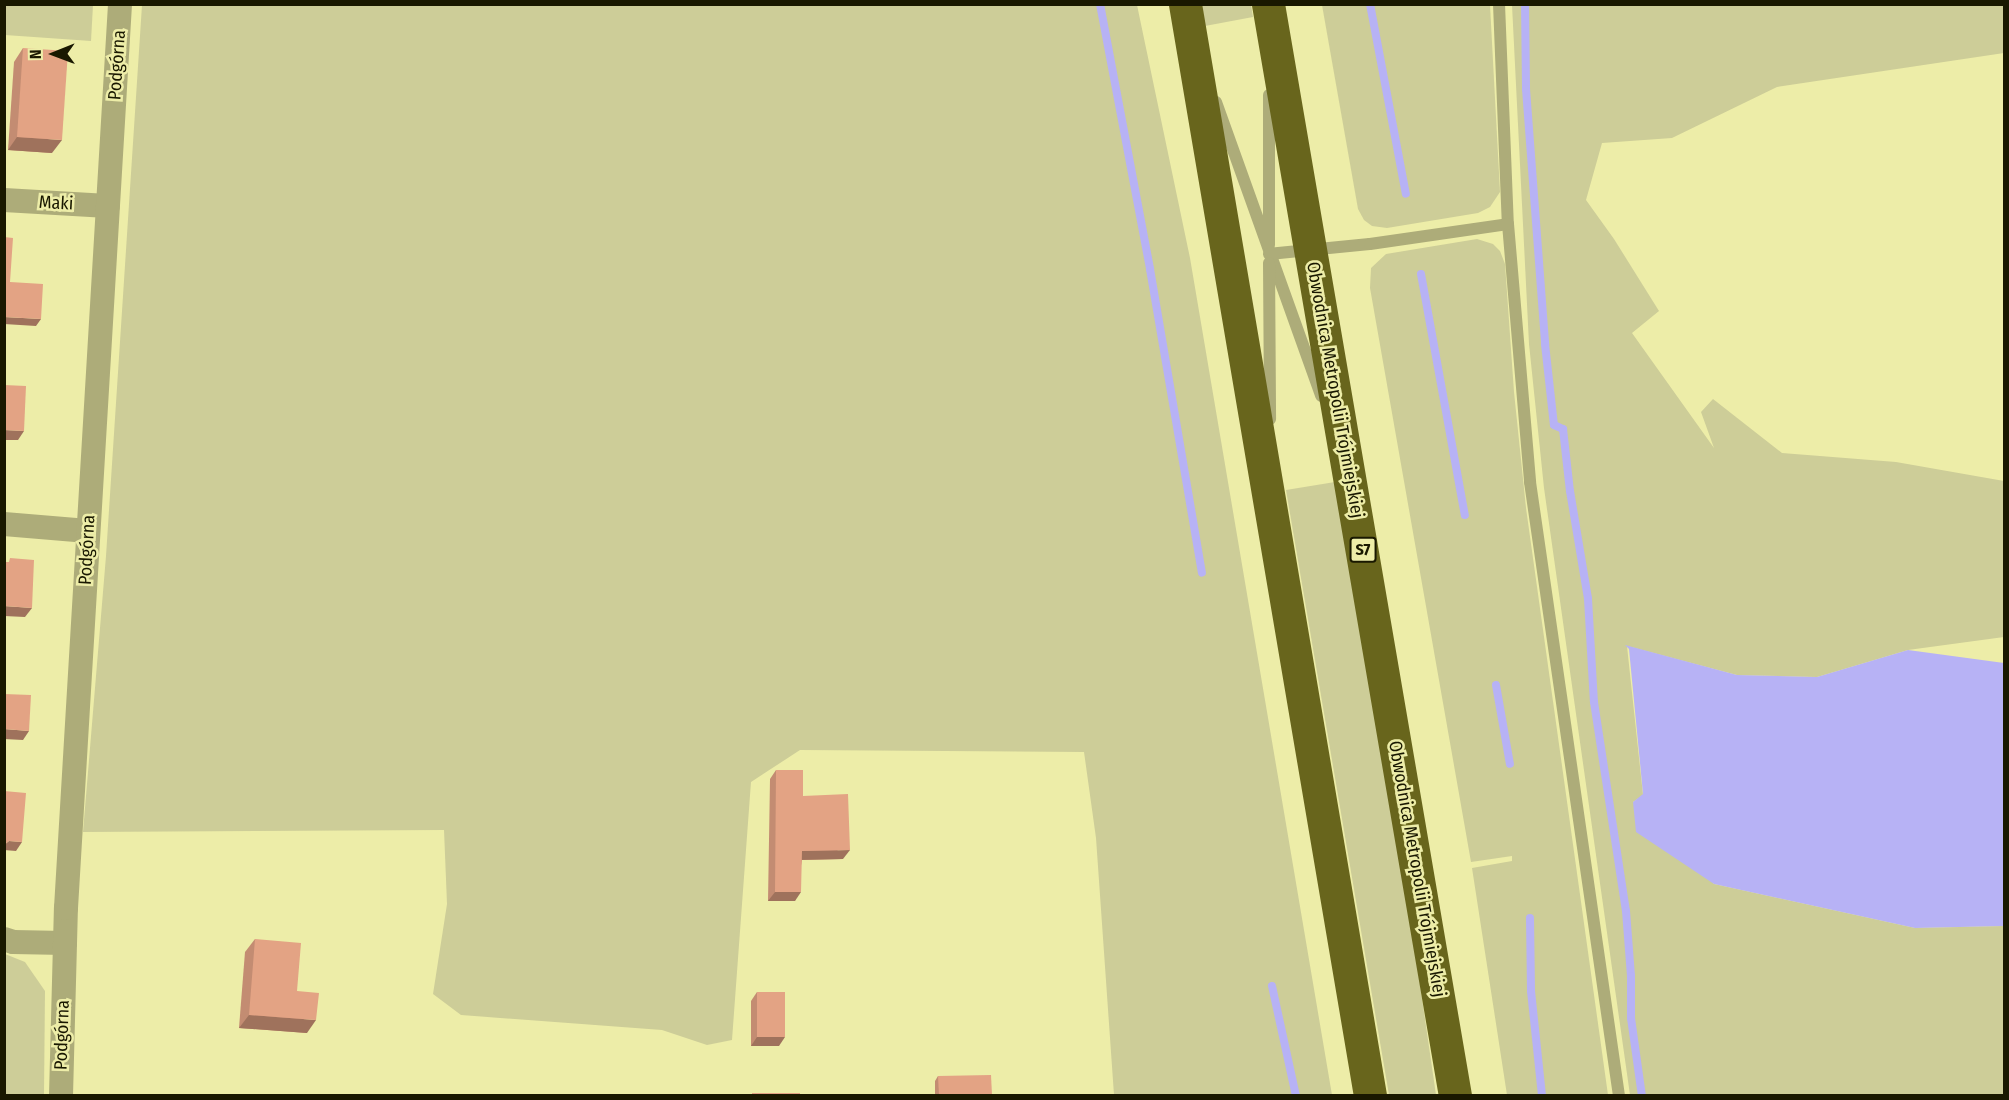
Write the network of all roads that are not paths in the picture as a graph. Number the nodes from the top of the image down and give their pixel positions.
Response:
1 (120, 4) edge
2 (1499, 4) edge
3 (1268, 9) edge
4 (1187, 16) edge
5 (4, 200) edge
6 (108, 206) junction
7 (1508, 224) junction
8 (1311, 250) junction
9 (1269, 254) junction
10 (1351, 479) junction
11 (1270, 492) junction
12 (4, 525) edge
13 (88, 531) junction
14 (4, 939) edge
15 (65, 943) junction
16 (61, 1095) edge
17 (1370, 1095) edge
18 (1455, 1095) edge
19 (1619, 1095) edge

1 - 6 street, Podgórna
2 - 7 lane
3 - 8 highway, Obwodnica Metropolii Trójmiejskiej / S7
3 - 9 lane
4 - 9 lane
4 - 11 highway
5 - 6 street, Maki
6 - 13 street, Podgórna
7 - 8 lane
7 - 19 lane
8 - 9 lane
8 - 10 highway, Obwodnica Metropolii Trójmiejskiej / S7
9 - 10 lane
9 - 11 lane
10 - 18 highway, Obwodnica Metropolii Trójmiejskiej / S7
11 - 17 highway
12 - 13 street
13 - 15 street, Podgórna
14 - 15 street
15 - 16 street, Podgórna

